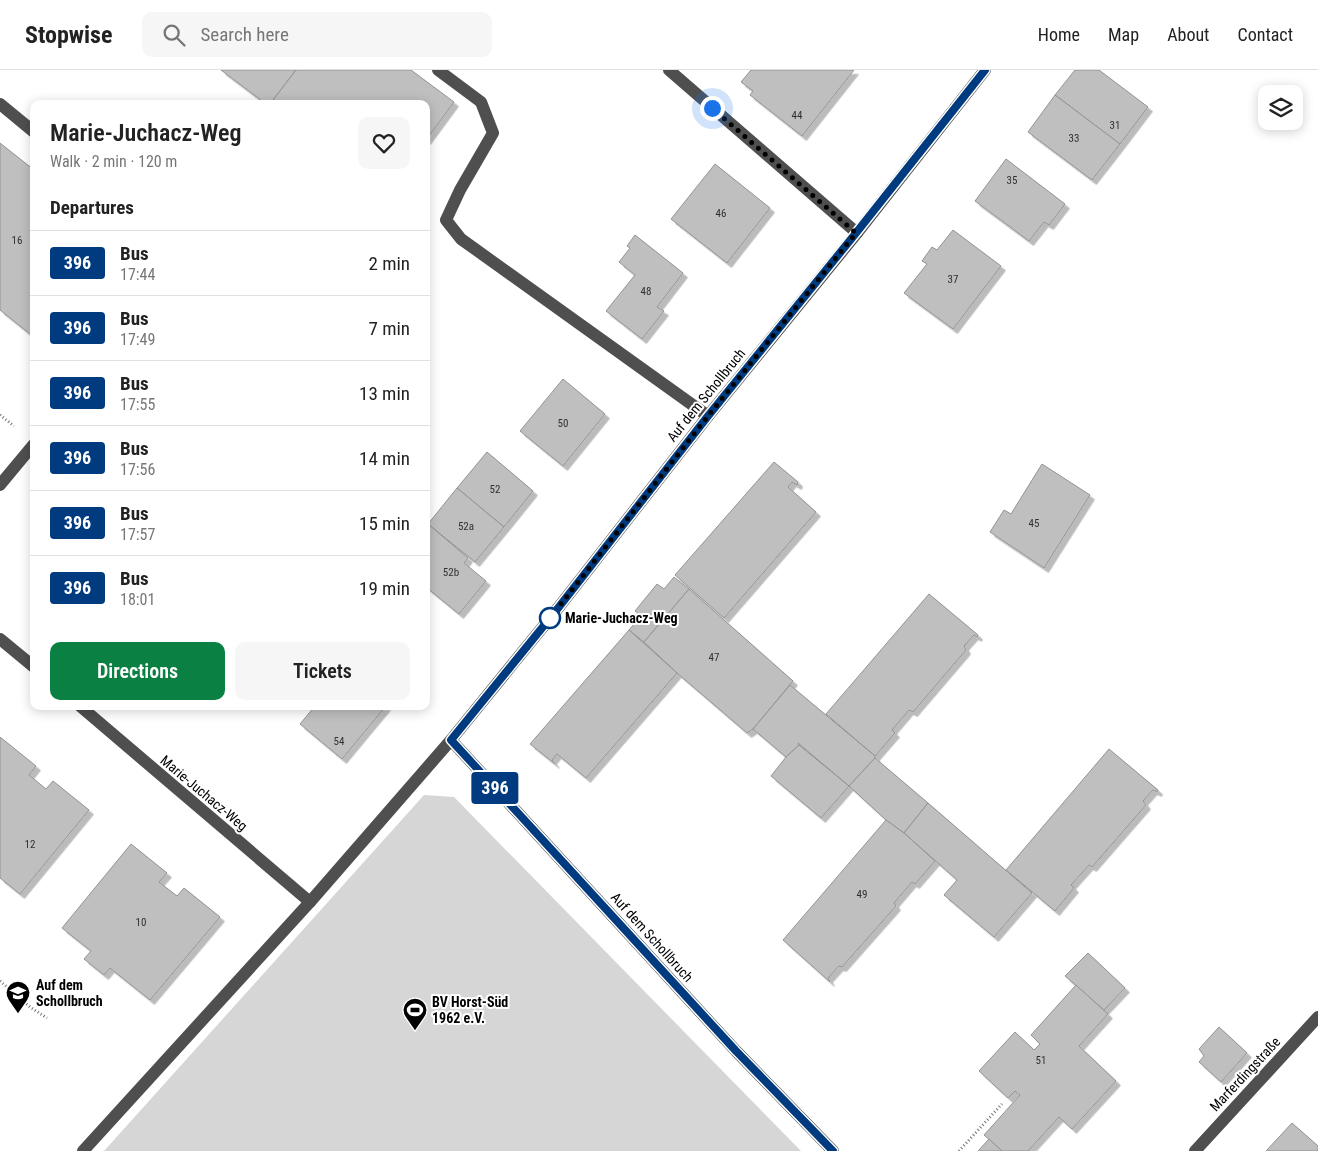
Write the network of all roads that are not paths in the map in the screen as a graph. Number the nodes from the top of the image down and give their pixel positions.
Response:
1 (438, 70) edge
2 (669, 70) edge
3 (985, 70) edge
4 (0, 104) edge
5 (30, 129) edge
6 (856, 233) junction
7 (708, 416) junction
8 (30, 449) edge
9 (0, 485) edge
10 (0, 639) edge
11 (30, 664) edge
12 (85, 710) edge
13 (451, 740) junction
14 (310, 902) junction
15 (1318, 1018) edge
16 (83, 1151) edge
17 (833, 1151) edge
18 (1195, 1151) edge

1 - 7 street
2 - 6 street
3 - 6 street, Auf dem Schollbruch
4 - 5 street
6 - 7 street, Auf dem Schollbruch
7 - 13 street, Auf dem Schollbruch
8 - 9 street
10 - 11 street
12 - 14 street, Marie-Juchacz-Weg
13 - 14 street, Auf dem Schollbruch
13 - 17 street, Auf dem Schollbruch
14 - 16 street, Auf dem Schollbruch
15 - 18 street, Marferdingstraße

